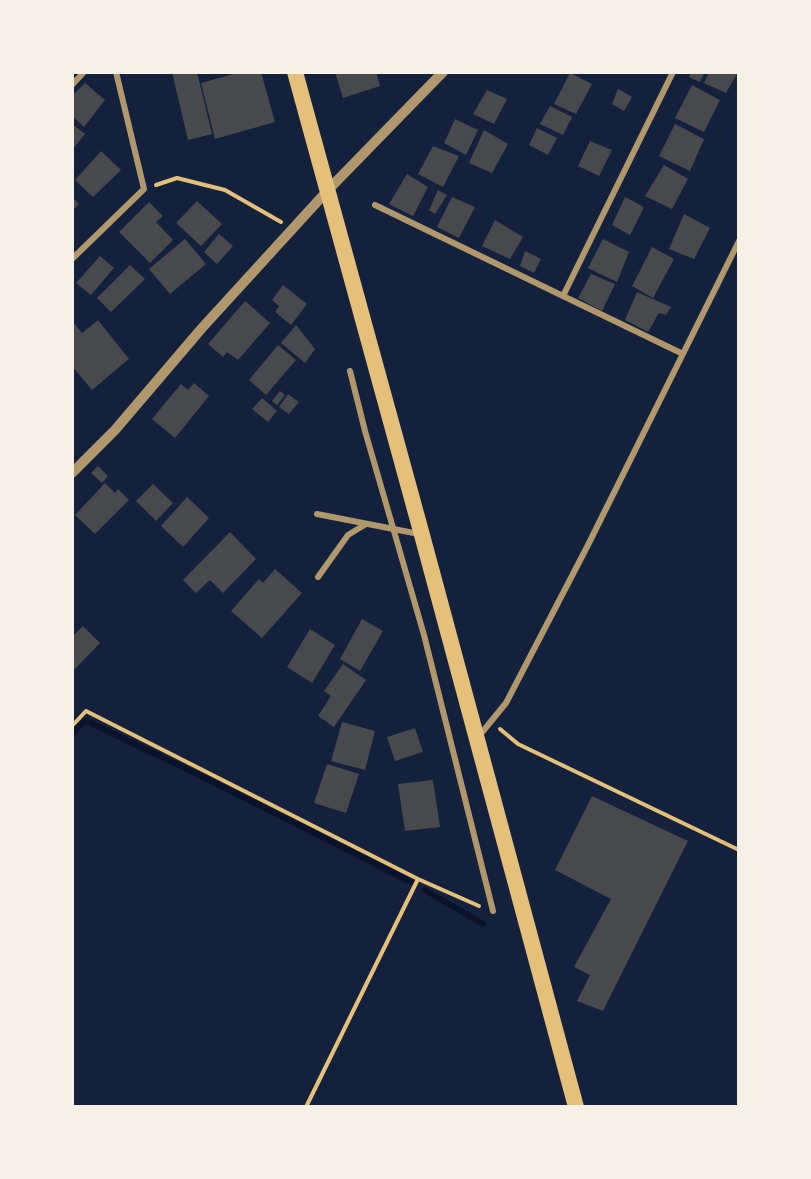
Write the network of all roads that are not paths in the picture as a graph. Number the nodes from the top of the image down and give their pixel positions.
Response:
1 (84, 72) edge
2 (116, 72) edge
3 (295, 72) edge
4 (443, 72) edge
5 (673, 72) edge
6 (72, 85) edge
7 (328, 190) junction
8 (375, 205) dead end
9 (739, 241) edge
10 (72, 259) edge
11 (563, 296) junction
12 (683, 354) junction
13 (350, 371) dead end
14 (72, 473) edge
15 (317, 514) dead end
16 (366, 524) junction
17 (392, 529) junction
18 (422, 535) junction
19 (318, 577) dead end
20 (477, 739) junction
21 (493, 911) road end
22 (576, 1107) edge

1 - 6 street
2 - 10 street
3 - 7 highway
4 - 7 street
5 - 11 street
7 - 14 street
7 - 18 highway
8 - 11 street
9 - 12 street
11 - 12 street
12 - 20 street
13 - 17 street
15 - 16 street
16 - 17 street
16 - 19 street
17 - 18 street
17 - 21 street
18 - 20 highway
20 - 22 highway

